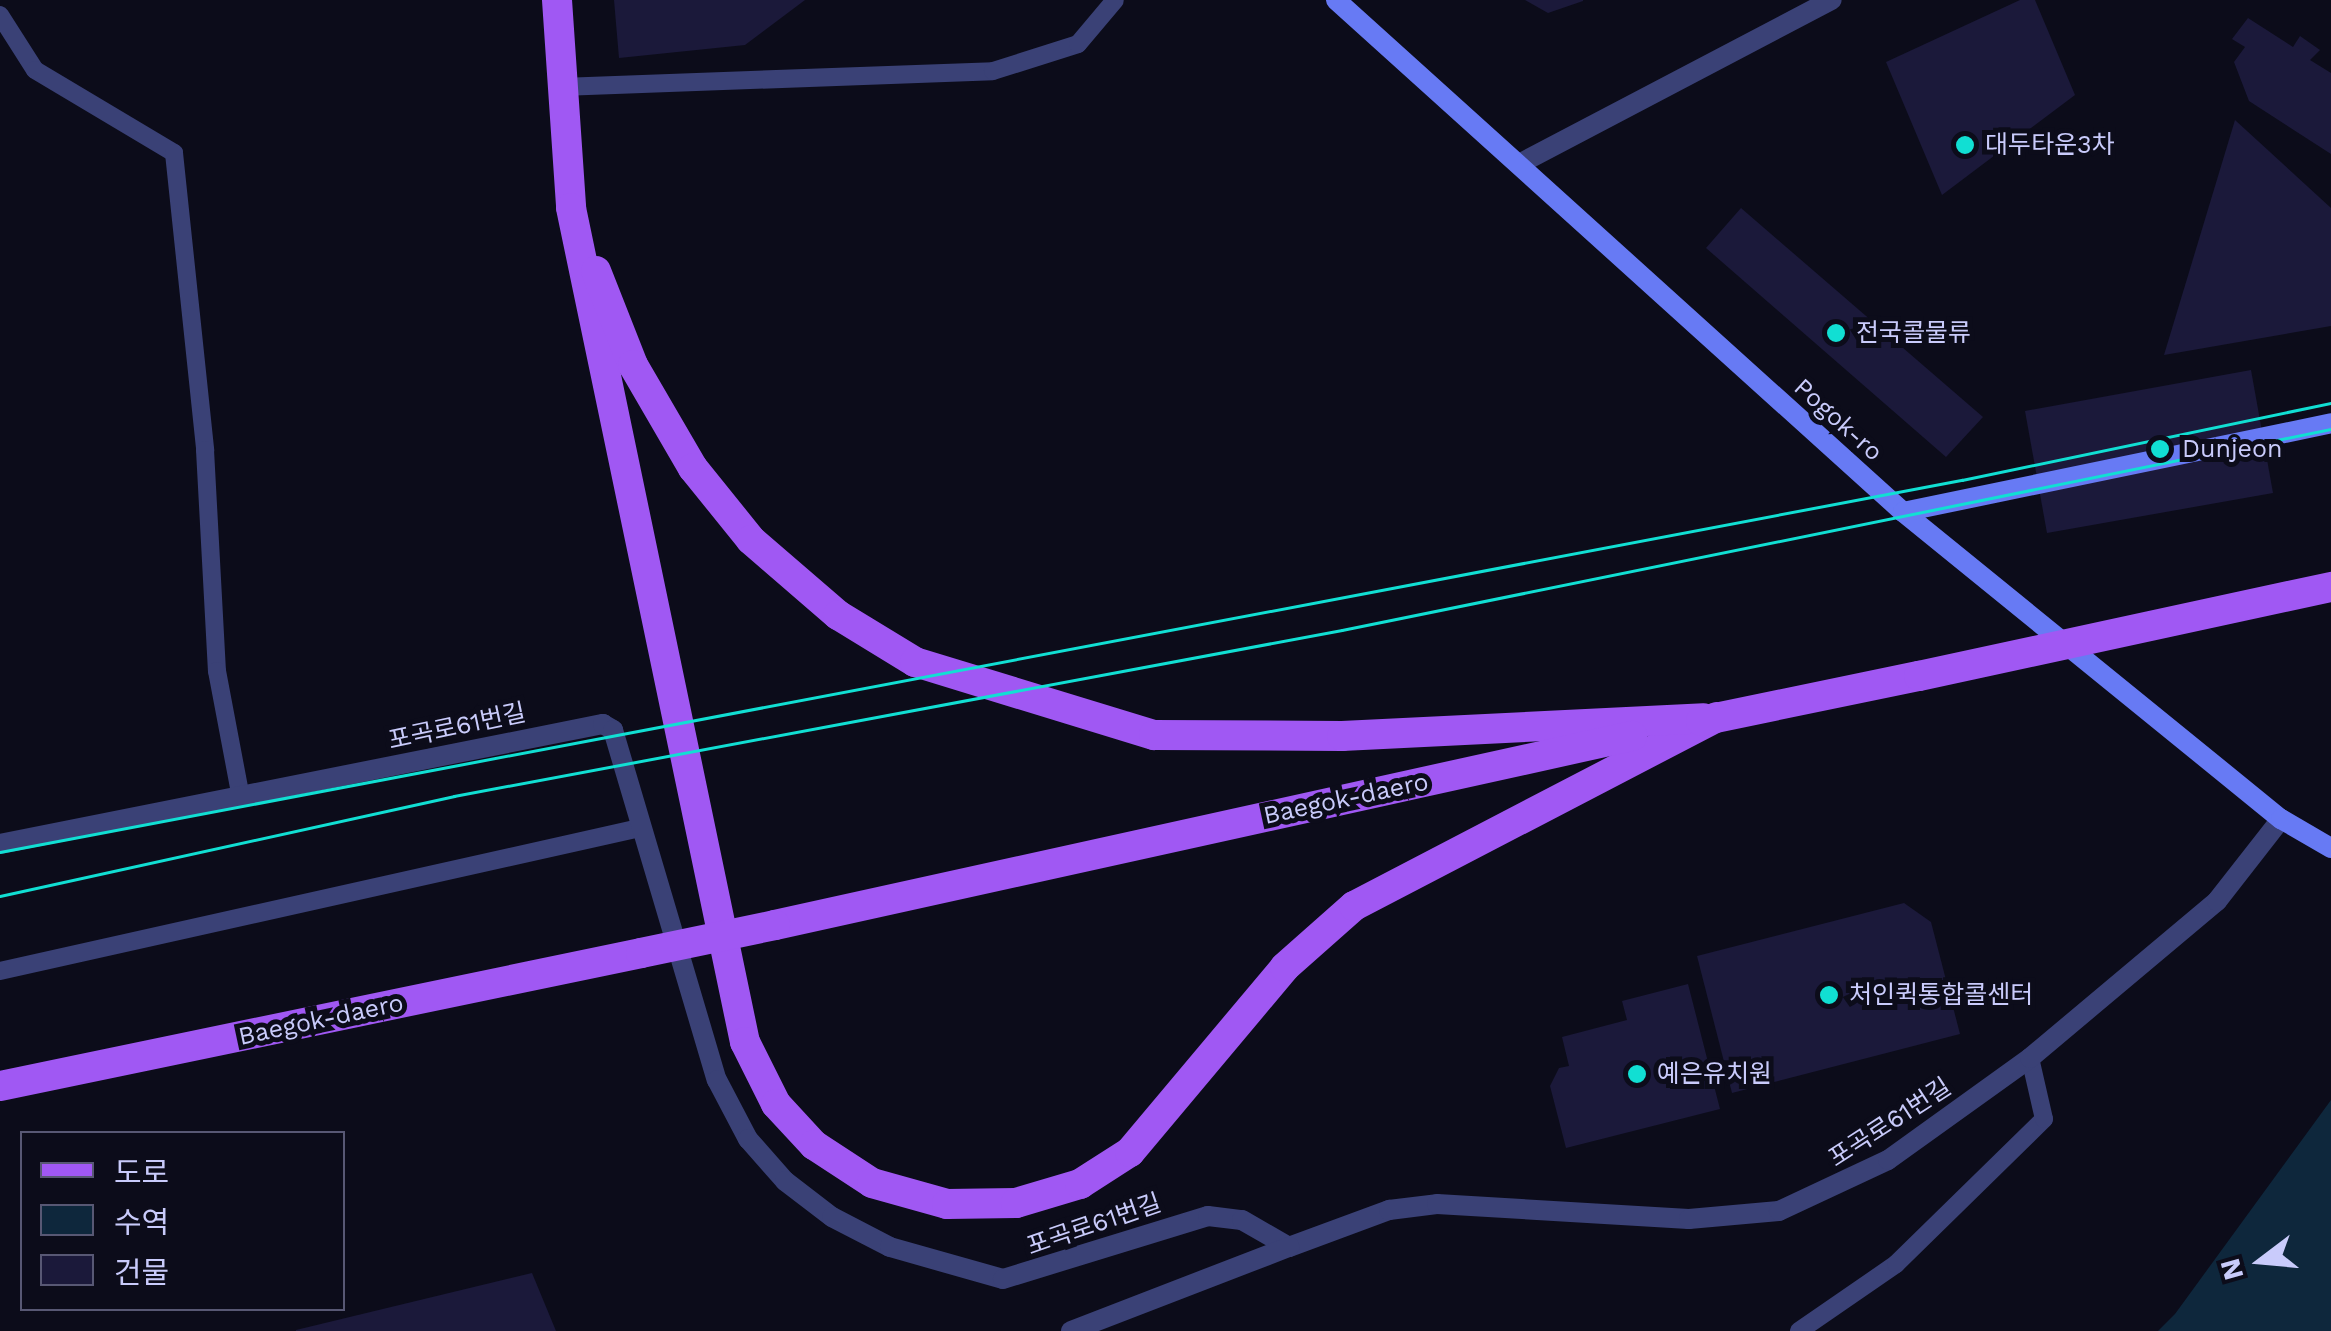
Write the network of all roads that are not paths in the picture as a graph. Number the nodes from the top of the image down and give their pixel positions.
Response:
1 (556, 0) edge
2 (1114, 0) edge
3 (1336, 0) edge
4 (1832, 0) edge
5 (0, 15) edge
6 (560, 87) junction
7 (1519, 164) junction
8 (570, 208) junction
9 (2331, 423) edge
10 (1903, 512) junction
11 (2331, 588) edge
12 (1717, 717) junction
13 (240, 798) junction
14 (2280, 819) junction
15 (640, 828) junction
16 (0, 844) edge
17 (2331, 848) edge
18 (0, 971) edge
19 (2030, 1058) junction
20 (0, 1086) edge
21 (1290, 1247) junction
22 (1071, 1331) edge
23 (1799, 1331) edge

1 - 6 main road
2 - 6 lane
3 - 7 street, Pogok-ro
4 - 7 street
5 - 13 lane
6 - 8 main road
7 - 10 street, Pogok-ro
8 - 12 main road
8 - 12 main road
9 - 10 street
10 - 14 street, Pogok-ro
11 - 12 main road, Baegok-daero, bridge
12 - 20 main road, Baegok-daero, bridge
13 - 15 street, 포곡로61번길
13 - 16 street, 포곡로61번길
14 - 17 street, Pogok-ro
14 - 19 street, 포곡로61번길
15 - 18 lane
15 - 21 street, 포곡로61번길
19 - 21 street, 포곡로61번길
19 - 23 lane
21 - 22 street

